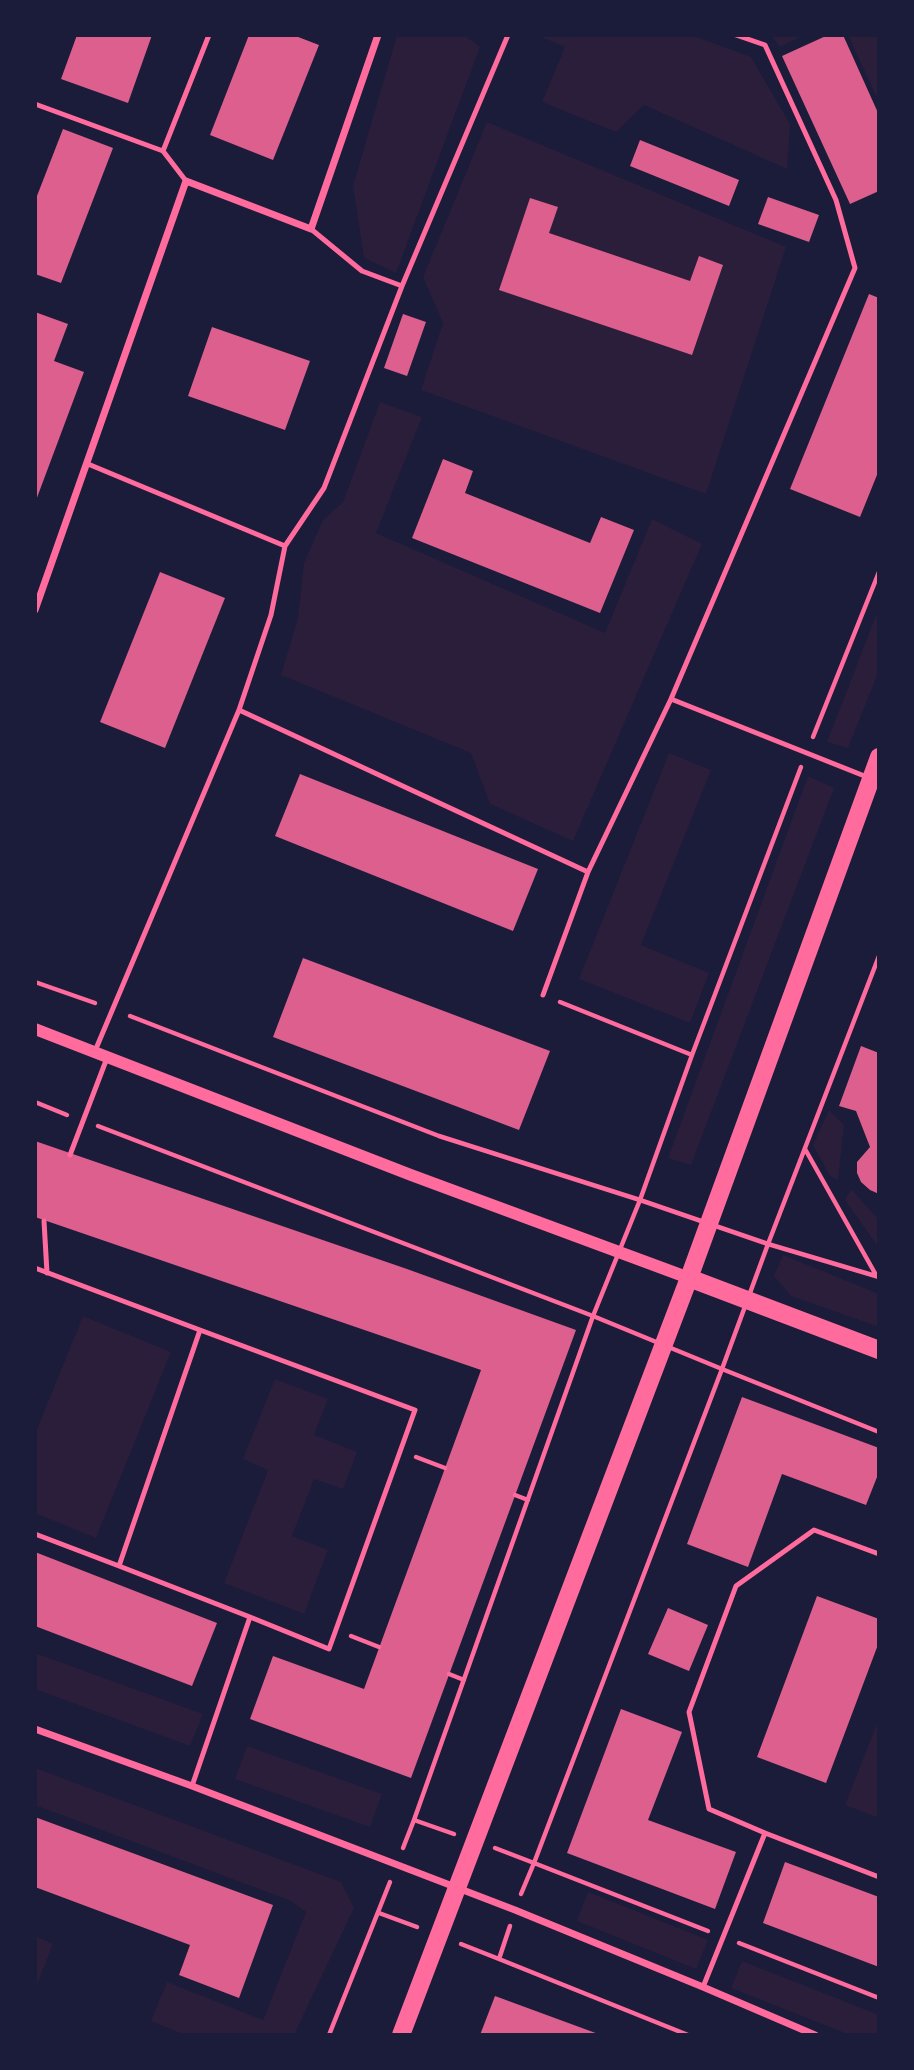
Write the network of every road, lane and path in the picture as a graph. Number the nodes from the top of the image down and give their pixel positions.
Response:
1 (209, 35) edge
2 (378, 35) edge
3 (508, 35) edge
4 (736, 35) edge
5 (35, 104) edge
6 (163, 151) junction
7 (186, 181) junction
8 (311, 229) junction
9 (402, 286) junction
10 (88, 464) junction
11 (285, 545) junction
12 (879, 572) edge
13 (35, 610) edge
14 (671, 699) junction
15 (239, 710) junction
16 (806, 754) junction
17 (879, 757) edge
18 (870, 779) junction
19 (588, 872) junction
20 (879, 956) edge
21 (35, 982) edge
22 (543, 995) joint
23 (113, 1010) junction
24 (35, 1029) edge
25 (101, 1053) junction
26 (692, 1055) junction
27 (35, 1102) edge
28 (84, 1121) junction
29 (804, 1148) junction
30 (70, 1155) dead end
31 (44, 1221) dead end
32 (35, 1268) edge
33 (47, 1273) junction
34 (878, 1277) edge
35 (689, 1278) junction
36 (200, 1330) junction
37 (879, 1350) edge
38 (879, 1432) edge
39 (400, 1450) junction
40 (445, 1468) dead end
41 (515, 1495) dead end
42 (528, 1500) junction
43 (35, 1534) edge
44 (879, 1554) edge
45 (118, 1566) junction
46 (250, 1617) junction
47 (335, 1630) junction
48 (379, 1647) dead end
49 (449, 1674) dead end
50 (464, 1680) junction
51 (35, 1729) edge
52 (192, 1786) junction
53 (414, 1820) dead end
54 (765, 1833) junction
55 (879, 1877) edge
56 (458, 1888) junction
57 (379, 1913) dead end
58 (725, 1937) junction
59 (499, 1959) dead end
60 (703, 1986) junction
61 (879, 1998) edge
62 (329, 2035) edge
63 (401, 2035) edge
64 (688, 2035) edge
65 (815, 2035) edge

1 - 6 lane
2 - 8 street
3 - 9 lane
4 - 14 lane
5 - 6 lane
6 - 7 lane
7 - 8 street
7 - 10 street
8 - 9 lane
9 - 11 lane
10 - 11 lane
10 - 13 street
11 - 15 lane
12 - 16 path
14 - 16 lane
14 - 19 lane
15 - 19 lane
15 - 23 lane
16 - 18 lane
16 - 26 path
17 - 18 main road
18 - 35 main road
19 - 22 lane
20 - 29 path
21 - 23 path
22 - 26 path
23 - 25 lane
23 - 26 path
24 - 25 street
25 - 28 lane
25 - 35 street
27 - 28 path
28 - 30 lane
28 - 42 path
29 - 34 path
29 - 34 path
31 - 33 lane
32 - 33 lane
33 - 36 lane
35 - 37 main road
35 - 56 main road
36 - 39 lane
36 - 45 lane
38 - 58 path
39 - 40 path
39 - 47 lane
41 - 42 path
42 - 50 path
43 - 45 lane
44 - 54 lane
45 - 46 lane
46 - 47 lane
46 - 52 lane
47 - 48 path
49 - 50 path
50 - 53 path
51 - 52 street
52 - 56 street
54 - 55 lane
54 - 58 lane
56 - 60 street
56 - 63 main road
57 - 62 path
58 - 60 lane
58 - 61 path
59 - 64 path
60 - 65 street

